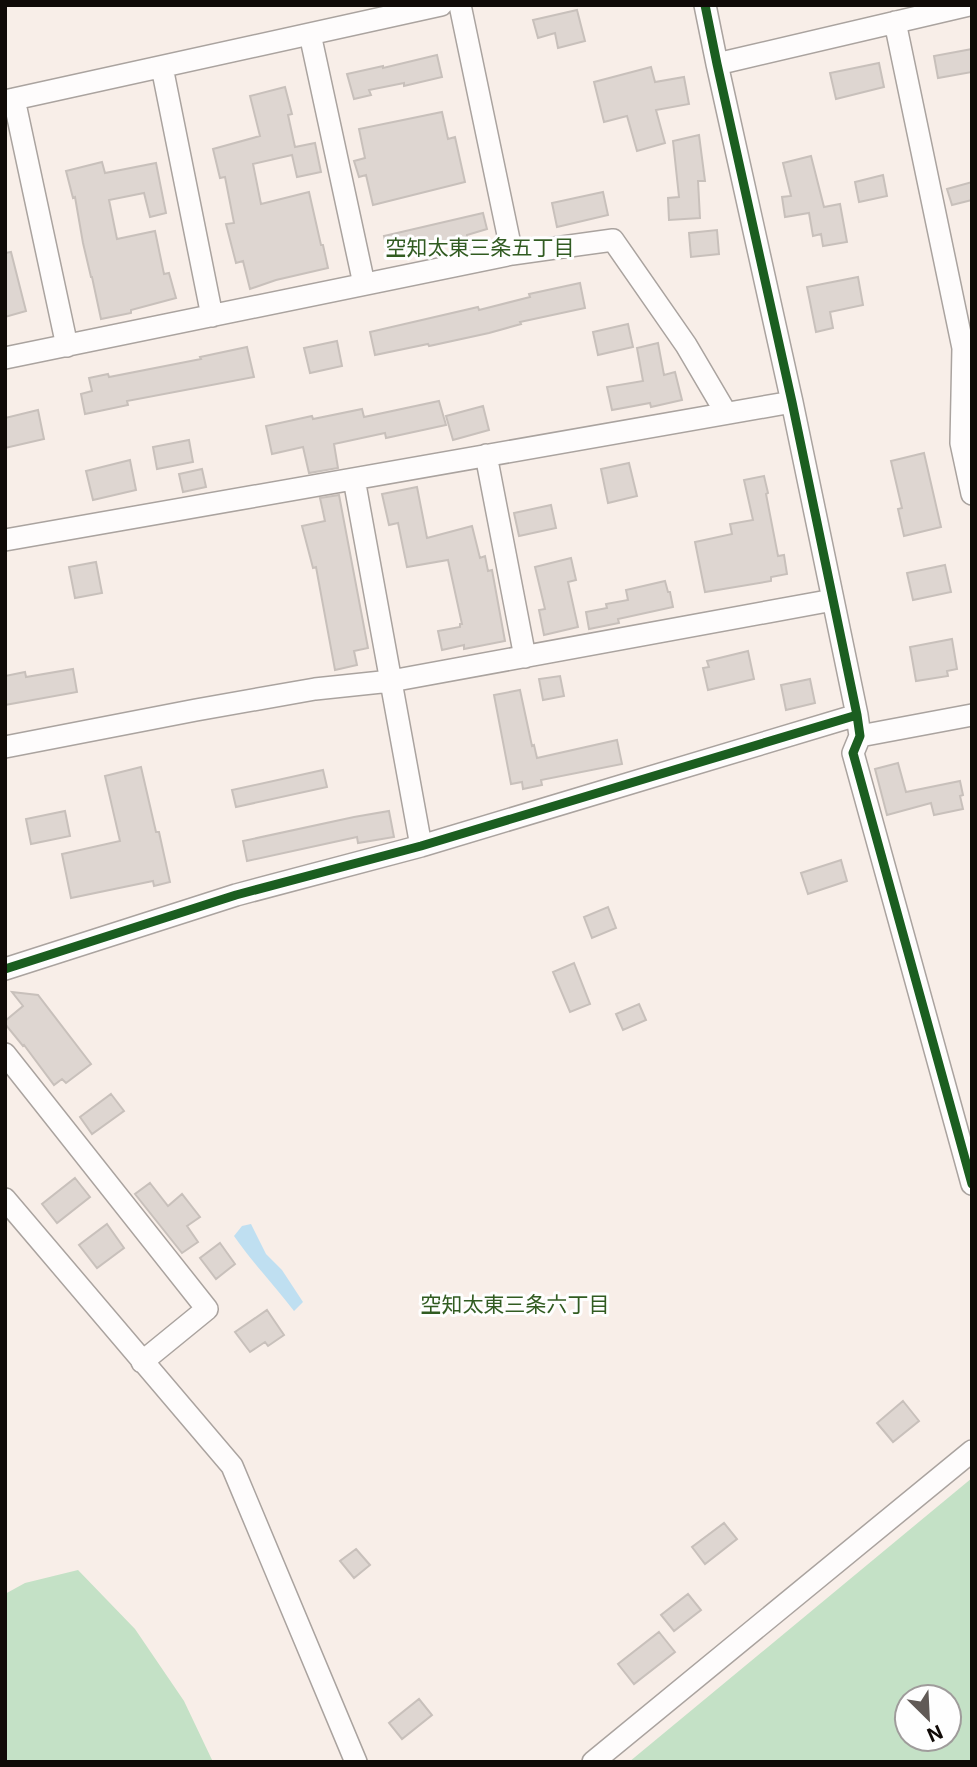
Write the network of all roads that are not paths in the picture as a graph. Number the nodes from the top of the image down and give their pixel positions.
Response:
1 (441, 5) edge
2 (460, 5) edge
3 (705, 5) edge
4 (969, 5) edge
5 (895, 22) junction
6 (310, 34) junction
7 (717, 64) junction
8 (162, 67) junction
9 (10, 100) edge
10 (512, 254) junction
11 (364, 284) junction
12 (212, 316) junction
13 (67, 346) junction
14 (5, 358) edge
15 (792, 401) junction
16 (726, 413) junction
17 (486, 455) junction
18 (354, 479) junction
19 (972, 495) edge
20 (5, 540) edge
21 (833, 600) junction
22 (525, 657) junction
23 (391, 681) junction
24 (857, 715) junction
25 (972, 715) edge
26 (860, 736) junction
27 (5, 747) edge
28 (422, 846) junction
29 (5, 969) edge
30 (5, 1054) edge
31 (972, 1182) edge
32 (5, 1199) edge
33 (142, 1362) junction
34 (972, 1451) edge
35 (356, 1762) edge
36 (593, 1762) edge

1 - 6 street
2 - 10 street
3 - 7 street
4 - 5 street
5 - 7 street
5 - 19 street
6 - 8 street
6 - 11 street
7 - 15 street
8 - 9 street
8 - 12 street
9 - 13 street
10 - 11 street
10 - 16 street
11 - 12 street
12 - 13 street
13 - 14 street
15 - 16 street
15 - 21 street
16 - 17 street
17 - 18 street
17 - 22 street
18 - 20 street
18 - 23 street
21 - 22 street
21 - 24 street
22 - 23 street
23 - 27 street
23 - 28 street
24 - 26 street
24 - 28 street
25 - 26 street
26 - 31 street
28 - 29 street
30 - 33 street
32 - 33 street
33 - 35 street
34 - 36 street

